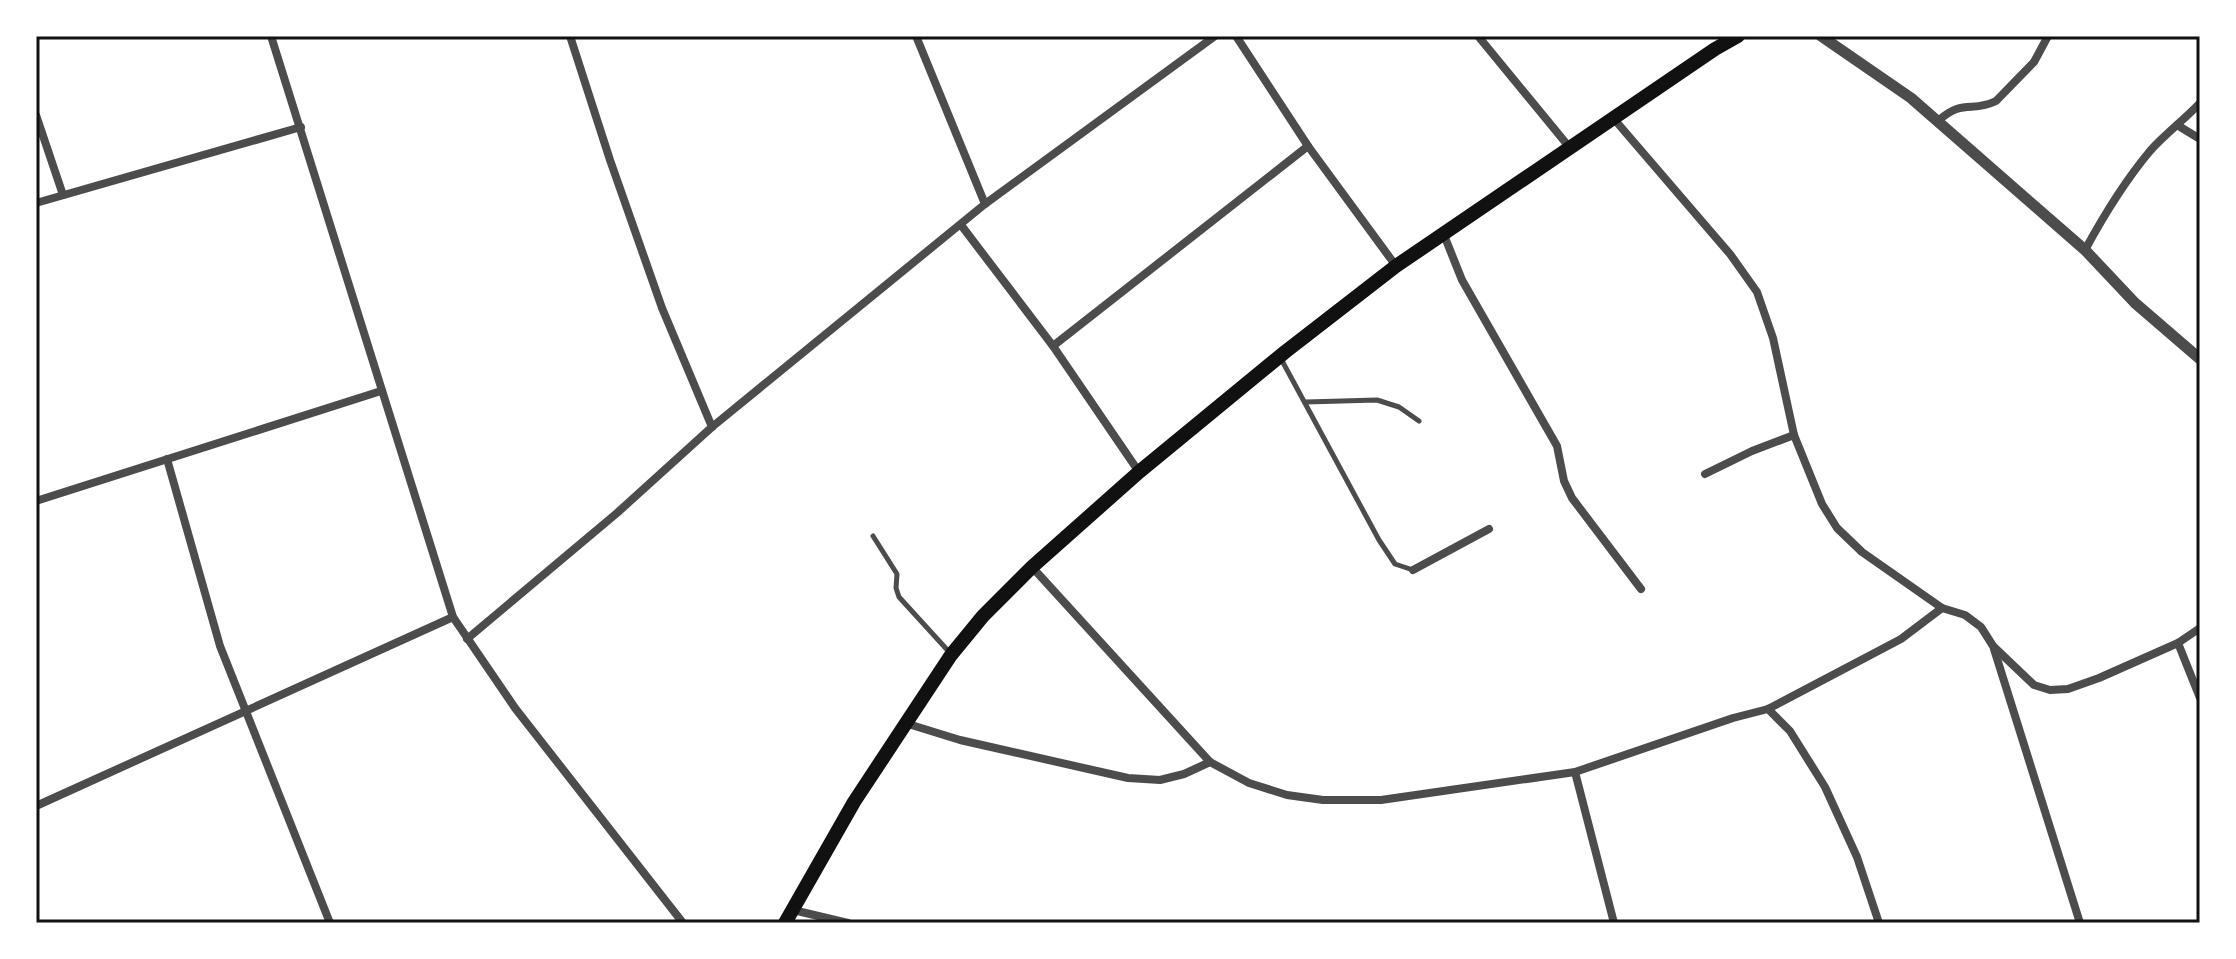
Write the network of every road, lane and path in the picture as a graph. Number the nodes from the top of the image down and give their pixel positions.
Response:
1 (271, 36) edge
2 (570, 36) edge
3 (916, 36) edge
4 (1215, 36) edge
5 (1236, 36) edge
6 (1478, 36) edge
7 (1738, 36) edge
8 (1821, 36) edge
9 (2048, 36) edge
10 (2200, 103) edge
11 (36, 115) edge
12 (1614, 119) junction
13 (1938, 121) junction
14 (2177, 125) junction
15 (301, 127) junction
16 (2200, 139) edge
17 (1308, 146) junction
18 (1571, 148) junction
19 (63, 195) junction
20 (36, 203) edge
21 (985, 204) junction
22 (961, 225) junction
23 (1444, 235) junction
24 (2085, 250) junction
25 (1396, 266) junction
26 (1053, 346) junction
27 (1279, 356) junction
28 (2200, 359) edge
29 (381, 391) junction
30 (1306, 402) junction
31 (1419, 421) dead end
32 (712, 427) junction
33 (1794, 435) junction
34 (167, 459) junction
35 (1139, 472) junction
36 (1705, 474) dead end
37 (36, 501) edge
38 (1489, 529) dead end
39 (873, 536) dead end
40 (1032, 567) junction
41 (1413, 570) joint
42 (1641, 589) dead end
43 (1942, 608) junction
44 (453, 617) junction
45 (2200, 628) edge
46 (467, 639) junction
47 (2178, 643) junction
48 (1993, 646) junction
49 (951, 655) junction
50 (2200, 698) edge
51 (1768, 709) junction
52 (245, 710) junction
53 (905, 723) junction
54 (1210, 762) junction
55 (1575, 772) junction
56 (36, 806) edge
57 (789, 917) edge
58 (330, 923) edge
59 (683, 923) edge
60 (848, 923) edge
61 (1614, 923) edge
62 (1879, 923) edge
63 (2080, 923) edge

1 - 15 street
2 - 32 street
3 - 21 street
4 - 21 street
5 - 17 street
6 - 18 street
7 - 12 main road
8 - 13 street
9 - 13 street
10 - 14 street
11 - 19 street
12 - 18 main road
12 - 33 street
13 - 24 street
14 - 16 street
14 - 24 street
15 - 19 street
15 - 29 street
17 - 25 street
17 - 26 street
18 - 23 main road
19 - 20 street
21 - 22 street
22 - 26 street
22 - 32 street
23 - 25 main road
23 - 42 street
24 - 28 street
25 - 27 main road
26 - 35 street
27 - 30 lane
27 - 35 main road
29 - 34 street
29 - 44 street
30 - 31 lane
30 - 41 lane
32 - 46 street
33 - 36 street
33 - 43 street
34 - 37 street
34 - 52 street
35 - 40 main road
38 - 41 street
39 - 49 lane
40 - 49 main road
40 - 54 street
43 - 48 street
43 - 51 street
44 - 46 street
44 - 52 street
45 - 47 street
46 - 59 street
47 - 48 street
47 - 50 street
48 - 63 street
49 - 53 main road
51 - 55 street
51 - 62 street
52 - 56 street
52 - 58 street
53 - 54 street
53 - 57 main road
54 - 55 street
55 - 61 street
57 - 60 street

